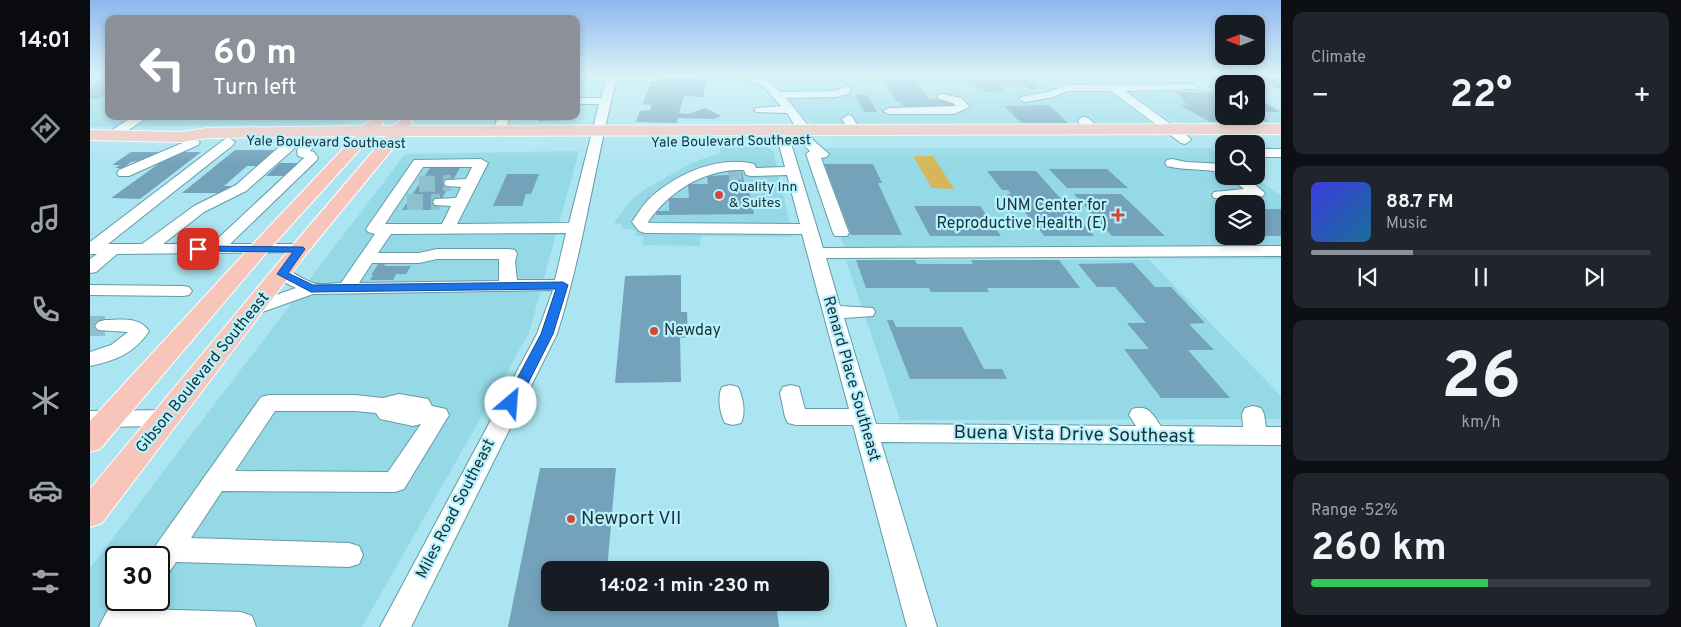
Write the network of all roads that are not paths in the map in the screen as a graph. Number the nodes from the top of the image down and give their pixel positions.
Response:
1 (605, 105) edge
2 (787, 105) edge
3 (937, 105) edge
4 (950, 105) edge
5 (1137, 105) edge
6 (790, 109) junction
7 (760, 110) dead end
8 (136, 120) edge
9 (378, 120) edge
10 (408, 120) edge
11 (894, 120) junction
12 (506, 121) edge
13 (1170, 129) junction
14 (1281, 129) edge
15 (969, 130) junction
16 (90, 134) edge
17 (113, 134) junction
18 (782, 136) junction
19 (805, 136) junction
20 (596, 137) junction
21 (362, 138) junction
22 (393, 138) junction
23 (187, 139) junction
24 (1185, 140) junction
25 (1281, 140) edge
26 (229, 142) junction
27 (292, 143) junction
28 (310, 143) junction
29 (1265, 153) edge
30 (1281, 153) edge
31 (1172, 163) dead end
32 (1215, 167) edge
33 (711, 170) junction
34 (792, 171) junction
35 (740, 172) junction
36 (124, 173) dead end
37 (1247, 185) edge
38 (468, 189) junction
39 (1219, 195) dead end
40 (575, 228) junction
41 (386, 229) junction
42 (448, 229) junction
43 (809, 229) junction
44 (840, 233) dead end
45 (90, 249) edge
46 (113, 249) junction
47 (146, 249) junction
48 (216, 249) junction
49 (259, 249) junction
50 (300, 249) junction
51 (1281, 251) edge
52 (816, 253) junction
53 (368, 258) junction
54 (90, 268) edge
55 (282, 274) junction
56 (563, 285) junction
57 (508, 286) junction
58 (347, 288) junction
59 (311, 289) junction
60 (90, 290) edge
61 (183, 291) dead end
62 (254, 309) junction
63 (832, 312) junction
64 (866, 312) dead end
65 (104, 326) tunnel mouth
66 (90, 359) edge
67 (730, 393) dead end
68 (791, 393) dead end
69 (269, 403) joint
70 (383, 406) joint
71 (431, 415) joint
72 (1140, 415) dead end
73 (732, 417) dead end
74 (166, 418) junction
75 (100, 419) edge
76 (864, 425) junction
77 (1156, 436) junction
78 (1281, 436) edge
79 (90, 441) edge
80 (216, 481) junction
81 (90, 513) edge
82 (170, 548) edge
83 (348, 555) dead end
84 (170, 557) edge
85 (121, 617) edge
86 (194, 626) edge
87 (241, 627) edge
88 (395, 627) edge
89 (922, 627) edge

1 - 20 street, Miles Road Southeast
2 - 6 street
3 - 11 lane
4 - 15 street
5 - 13 street
6 - 7 street
6 - 19 street
8 - 17 street
9 - 21 main road
10 - 22 main road, Gibson Boulevard Southeast
11 - 15 main road, Yale Boulevard Southeast
11 - 19 main road, Yale Boulevard Southeast
12 - 20 main road, Yale Boulevard Southeast
12 - 22 main road, Yale Boulevard Southeast
13 - 14 main road, Yale Boulevard Southeast
13 - 15 main road, Yale Boulevard Southeast
13 - 24 street
16 - 17 main road, Yale Boulevard Southeast
17 - 23 main road, Yale Boulevard Southeast
18 - 19 main road, Yale Boulevard Southeast
18 - 20 main road, Yale Boulevard Southeast
18 - 34 street, Renard Place Southeast
19 - 24 main road, Yale Boulevard Southeast
19 - 44 street
20 - 22 main road, Yale Boulevard Southeast
20 - 40 street, Miles Road Southeast
21 - 22 main road, Yale Boulevard Southeast
21 - 23 main road, Yale Boulevard Southeast
21 - 28 main road, Yale Boulevard Southeast
21 - 49 main road
22 - 50 main road, Gibson Boulevard Southeast
23 - 26 main road, Yale Boulevard Southeast
23 - 36 street
24 - 25 main road, Yale Boulevard Southeast
26 - 27 main road, Yale Boulevard Southeast
26 - 45 street
27 - 28 main road, Yale Boulevard Southeast
27 - 47 street
28 - 48 street
29 - 30 street
31 - 32 lane
33 - 35 lane
33 - 35 street
33 - 43 street
34 - 35 street
34 - 43 street, Renard Place Southeast
37 - 39 street
38 - 38 street
38 - 41 street
38 - 42 street
40 - 42 street
40 - 56 street, Miles Road Southeast
41 - 42 street
41 - 53 street
43 - 52 street, Renard Place Southeast
45 - 46 street
46 - 47 street
46 - 54 street
47 - 48 street
48 - 49 street
49 - 50 street
49 - 75 main road
50 - 55 main road, Gibson Boulevard Southeast
51 - 52 street
52 - 63 street, Renard Place Southeast
53 - 57 street
53 - 58 street
55 - 59 street
55 - 62 main road, Gibson Boulevard Southeast
56 - 57 street
56 - 88 street, Miles Road Southeast
57 - 58 street
58 - 59 street
59 - 62 street
60 - 61 street
62 - 74 main road, Gibson Boulevard Southeast
63 - 64 street
63 - 76 street, Renard Place Southeast
65 - 66 street
67 - 73 street
68 - 76 street, Buena Vista Drive Southeast
69 - 70 street
69 - 80 lane
70 - 71 lane
71 - 80 street
72 - 77 street
74 - 75 street
74 - 81 main road, Gibson Boulevard Southeast
75 - 79 main road
76 - 77 street, Buena Vista Drive Southeast
76 - 89 street, Renard Place Southeast
77 - 78 street, Buena Vista Drive Southeast
80 - 82 street
83 - 84 street
85 - 86 street
86 - 87 street

